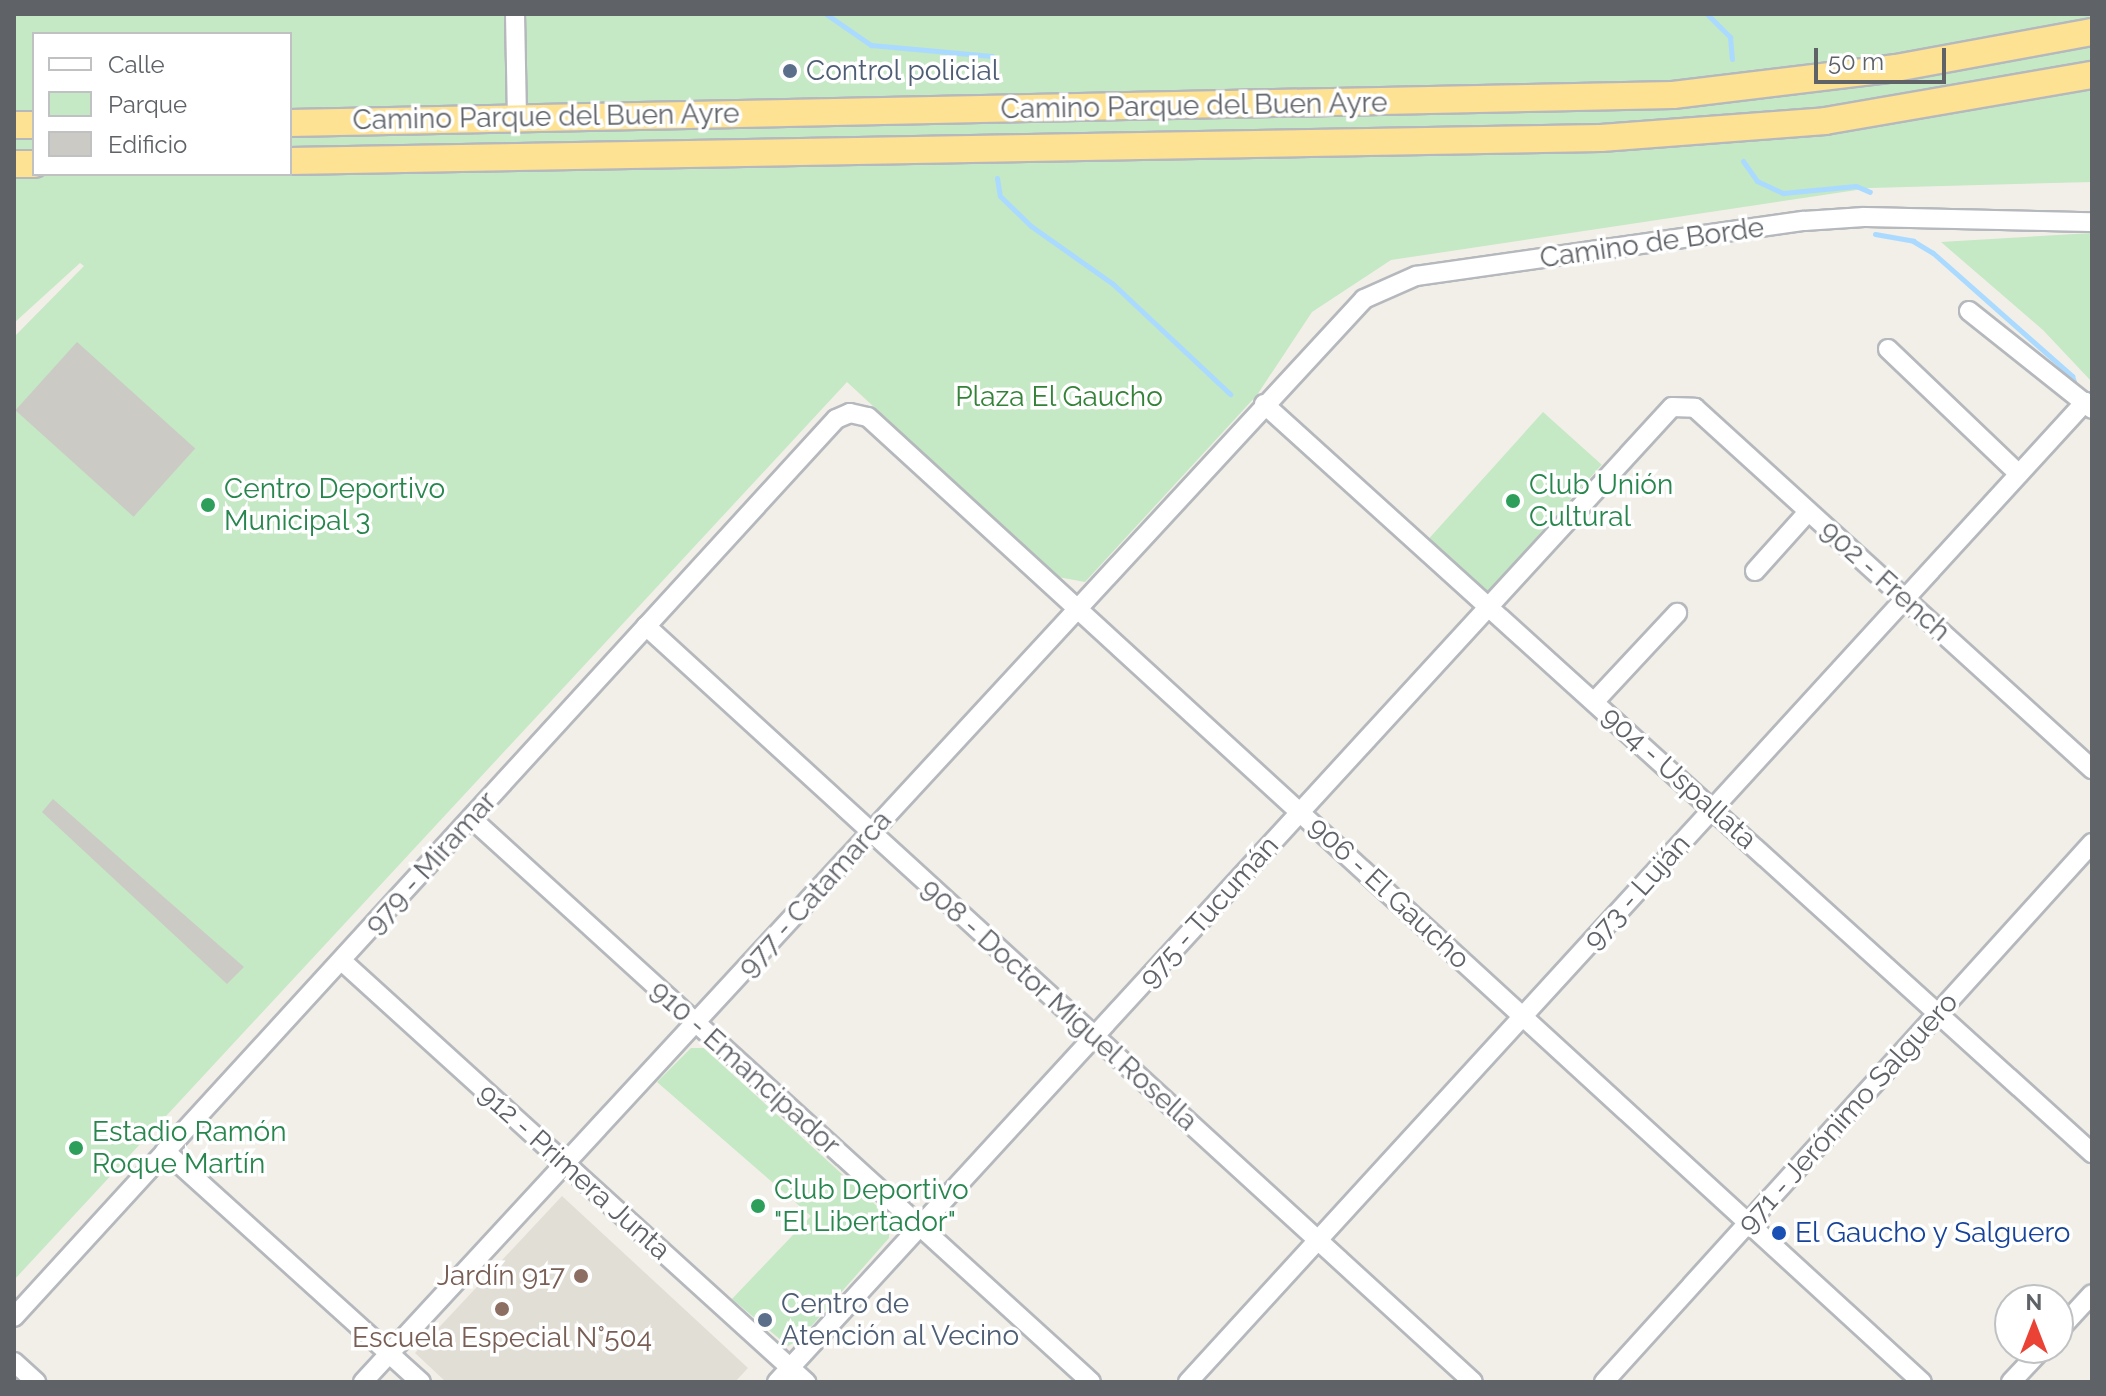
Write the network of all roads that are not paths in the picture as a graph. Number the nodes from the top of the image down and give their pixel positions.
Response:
1 (515, 14) edge
2 (2092, 32) edge
3 (2092, 75) edge
4 (517, 116) junction
5 (292, 123) edge
6 (292, 161) edge
7 (2092, 222) edge
8 (1969, 311) dead end
9 (1888, 349) dead end
10 (1264, 404) junction
11 (2088, 406) edge
12 (1672, 407) joint
13 (850, 413) joint
14 (2019, 474) junction
15 (1808, 512) junction
16 (1755, 571) dead end
17 (1905, 600) junction
18 (1489, 607) junction
19 (1078, 609) junction
20 (1677, 613) dead end
21 (646, 626) junction
22 (1594, 702) junction
23 (2092, 769) edge
24 (1713, 808) junction
25 (1300, 811) junction
26 (471, 818) junction
27 (870, 833) junction
28 (2092, 843) edge
29 (342, 961) junction
30 (1937, 1015) junction
31 (1524, 1017) junction
32 (696, 1024) junction
33 (1094, 1039) junction
34 (165, 1151) junction
35 (2091, 1151) edge
36 (566, 1166) junction
37 (1748, 1222) junction
38 (918, 1225) junction
39 (1320, 1240) junction
40 (2092, 1294) edge
41 (2074, 1314) edge
42 (14, 1317) edge
43 (389, 1353) junction
44 (14, 1362) edge
45 (2028, 1364) edge
46 (790, 1367) junction
47 (36, 1382) edge
48 (363, 1382) edge
49 (421, 1382) edge
50 (777, 1382) edge
51 (806, 1382) edge
52 (1091, 1382) edge
53 (1188, 1382) edge
54 (1473, 1382) edge
55 (1604, 1382) edge
56 (1922, 1382) edge
57 (2011, 1382) edge

1 - 4 street
2 - 4 highway, Camino Parque del Buen Ayre
3 - 6 highway, Camino Parque del Buen Ayre
4 - 5 highway, Camino Parque del Buen Ayre
7 - 10 street, Camino de Borde
8 - 11 street
9 - 14 street
10 - 18 street, 904 - Uspallata
10 - 19 street, 977 - Catamarca
11 - 14 street, 973 - Luján
12 - 15 street, 902 - French
12 - 18 street, 975 - Tucumán
13 - 19 street, 906 - El Gaucho
13 - 21 street, 979 - Miramar
14 - 17 street, 973 - Luján
15 - 16 street
15 - 17 street, 902 - French
17 - 23 street, 902 - French
17 - 24 street, 973 - Luján
18 - 22 street, 904 - Uspallata
18 - 25 street, 975 - Tucumán
19 - 25 street, 906 - El Gaucho
19 - 27 street, 977 - Catamarca
20 - 22 street
21 - 26 street, 979 - Miramar
21 - 27 street, 908 - Doctor Miguel Rosella
22 - 24 street, 904 - Uspallata
24 - 30 street, 904 - Uspallata
24 - 31 street, 973 - Luján
25 - 31 street, 906 - El Gaucho
25 - 33 street, 975 - Tucumán
26 - 29 street, 979 - Miramar
26 - 32 street, 910 - Emancipador
27 - 32 street, 977 - Catamarca
27 - 33 street, 908 - Doctor Miguel Rosella
28 - 30 street, 971 - Jerónimo Salguero
29 - 34 street, 979 - Miramar
29 - 36 street, 912 - Primera Junta
30 - 35 street, 904 - Uspallata
30 - 37 street, 971 - Jerónimo Salguero
31 - 37 street, 906 - El Gaucho
31 - 39 street, 973 - Luján
32 - 36 street, 977 - Catamarca
32 - 38 street, 910 - Emancipador
33 - 38 street, 975 - Tucumán
33 - 39 street, 908 - Doctor Miguel Rosella
34 - 42 street, 979 - Miramar
34 - 43 street
36 - 43 street, 977 - Catamarca
36 - 46 street, 912 - Primera Junta
37 - 55 street, 971 - Jerónimo Salguero
37 - 56 street, 906 - El Gaucho
38 - 46 street, 975 - Tucumán
38 - 52 street, 910 - Emancipador
39 - 53 street, 973 - Luján
39 - 54 street, 908 - Doctor Miguel Rosella
40 - 41 street
43 - 48 street, 977 - Catamarca
43 - 49 street
44 - 47 street
45 - 57 street
46 - 50 street, 975 - Tucumán
46 - 51 street, 912 - Primera Junta

